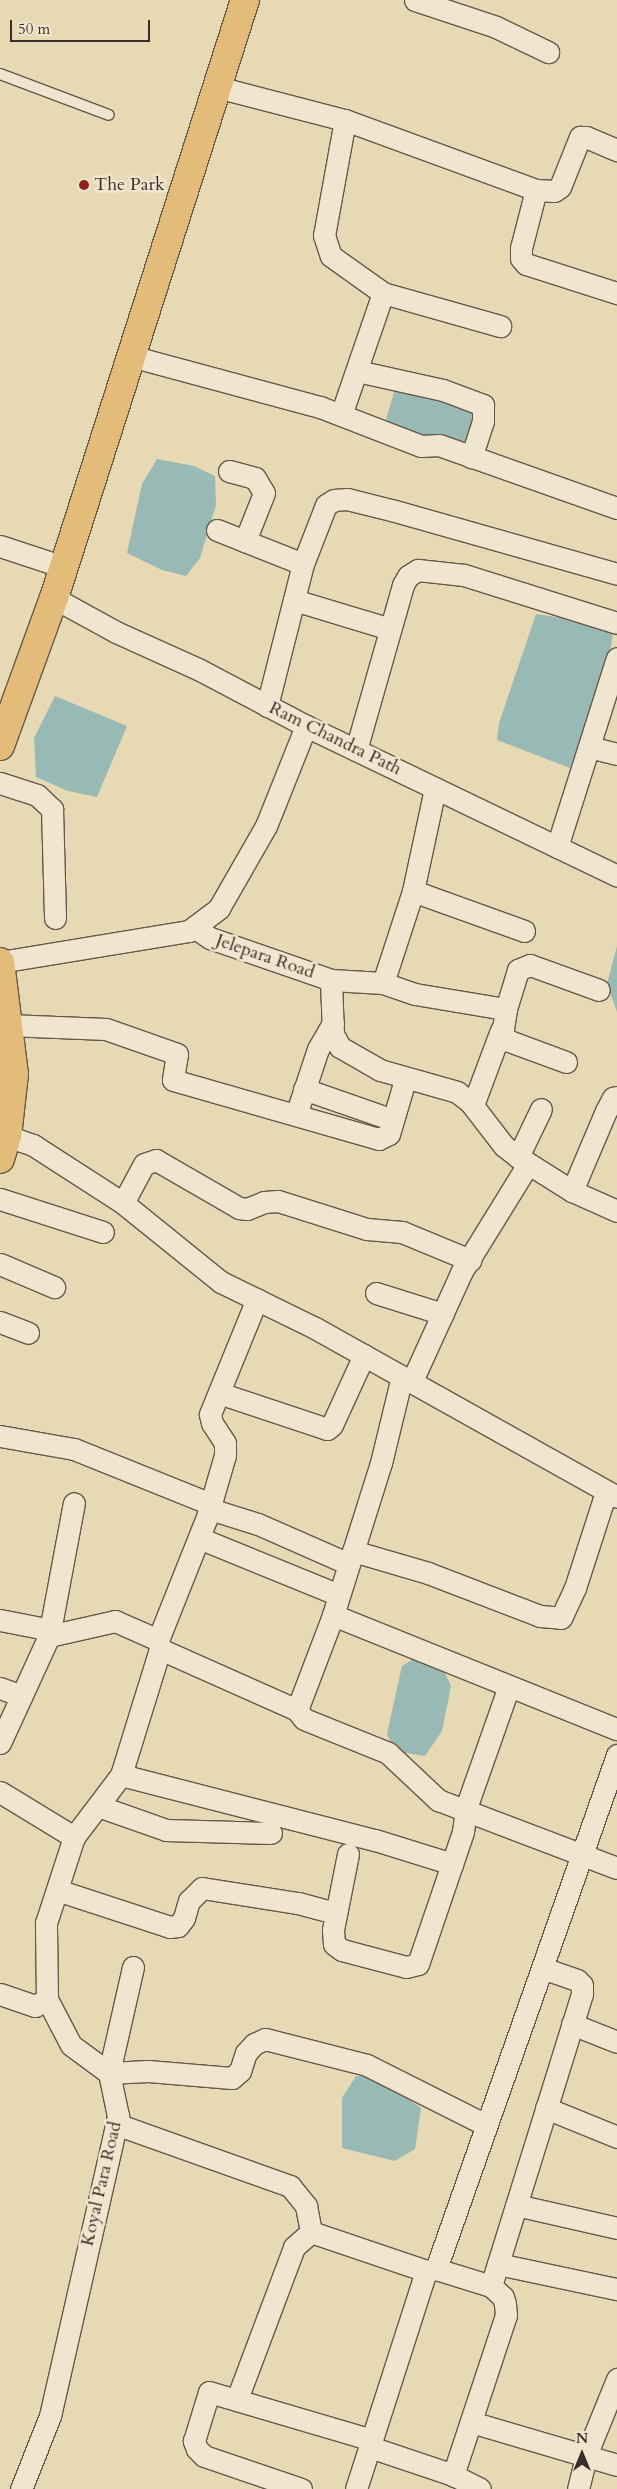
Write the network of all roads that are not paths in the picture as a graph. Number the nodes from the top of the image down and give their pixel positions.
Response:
1 (245, 0) edge
2 (415, 0) edge
3 (548, 52) dead end
4 (0, 74) edge
5 (217, 87) junction
6 (109, 115) dead end
7 (345, 120) junction
8 (617, 150) edge
9 (536, 190) junction
10 (383, 293) junction
11 (617, 293) edge
12 (500, 326) dead end
13 (131, 356) junction
14 (356, 371) junction
15 (341, 415) junction
16 (471, 457) junction
17 (229, 471) dead end
18 (617, 508) edge
19 (217, 530) dead end
20 (245, 541) junction
21 (0, 546) edge
22 (303, 564) junction
23 (64, 567) junction
24 (617, 574) edge
25 (54, 598) junction
26 (294, 600) junction
27 (617, 622) edge
28 (390, 629) junction
29 (617, 658) edge
30 (614, 680) edge
31 (267, 706) junction
32 (306, 726) junction
33 (0, 746) edge
34 (588, 747) junction
35 (356, 750) junction
36 (617, 754) edge
37 (0, 783) edge
38 (435, 788) junction
39 (558, 847) junction
40 (617, 876) edge
41 (413, 891) junction
42 (55, 918) dead end
43 (194, 927) junction
44 (524, 931) dead end
45 (0, 962) edge
46 (331, 980) junction
47 (383, 983) junction
48 (599, 990) dead end
49 (506, 1009) junction
50 (333, 1023) junction
51 (8, 1025) junction
52 (501, 1030) junction
53 (566, 1062) dead end
54 (404, 1080) junction
55 (304, 1089) junction
56 (617, 1097) edge
57 (473, 1105) junction
58 (541, 1109) dead end
59 (296, 1115) junction
60 (393, 1120) junction
61 (3, 1148) edge
62 (523, 1160) junction
63 (572, 1191) junction
64 (0, 1199) edge
65 (123, 1203) junction
66 (617, 1211) edge
67 (103, 1232) dead end
68 (470, 1260) junction
69 (0, 1264) edge
70 (54, 1287) dead end
71 (376, 1293) dead end
72 (257, 1299) junction
73 (443, 1314) junction
74 (0, 1322) edge
75 (28, 1334) dead end
76 (364, 1355) junction
77 (407, 1378) junction
78 (219, 1393) junction
79 (0, 1436) edge
80 (612, 1494) edge
81 (74, 1503) dead end
82 (210, 1507) junction
83 (199, 1538) junction
84 (351, 1558) junction
85 (339, 1595) junction
86 (333, 1615) junction
87 (0, 1620) edge
88 (50, 1633) junction
89 (159, 1644) junction
90 (509, 1686) junction
91 (0, 1688) edge
92 (22, 1696) junction
93 (297, 1710) junction
94 (617, 1729) edge
95 (0, 1743) edge
96 (617, 1755) edge
97 (121, 1775) junction
98 (0, 1792) edge
99 (98, 1806) junction
100 (466, 1808) junction
101 (270, 1833) dead end
102 (74, 1837) junction
103 (348, 1854) dead end
104 (582, 1855) junction
105 (452, 1864) junction
106 (617, 1868) edge
107 (57, 1890) junction
108 (336, 1913) junction
109 (132, 1967) dead end
110 (543, 1968) junction
111 (0, 1994) edge
112 (47, 1999) junction
113 (572, 2024) junction
114 (617, 2042) edge
115 (109, 2073) junction
116 (546, 2108) junction
117 (116, 2124) junction
118 (486, 2124) junction
119 (617, 2137) edge
120 (516, 2205) junction
121 (617, 2228) edge
122 (310, 2232) junction
123 (498, 2264) junction
124 (431, 2270) junction
125 (491, 2286) junction
126 (617, 2288) edge
127 (617, 2379) edge
128 (237, 2399) junction
129 (471, 2422) junction
130 (371, 2444) junction
131 (587, 2453) junction
132 (617, 2464) edge
133 (453, 2475) junction
134 (21, 2489) edge
135 (301, 2489) edge
136 (356, 2489) edge
137 (480, 2489) edge
138 (578, 2489) edge

1 - 5 main road
2 - 3 street
4 - 6 lane
5 - 7 street
5 - 13 main road
7 - 9 street
7 - 10 street
8 - 9 street
9 - 11 street
10 - 12 street
10 - 14 street
13 - 15 street
13 - 23 main road
14 - 15 street
14 - 16 street
15 - 16 street
16 - 18 street
17 - 20 street
19 - 20 street
20 - 22 street
21 - 23 street
22 - 24 street
22 - 26 street
23 - 25 main road
25 - 31 street, Ram Chandra Path
25 - 33 main road
26 - 28 street
26 - 31 street
27 - 28 street
28 - 35 street
29 - 30 street
30 - 34 street
31 - 32 street, Ram Chandra Path
32 - 35 street, Ram Chandra Path
32 - 43 street
34 - 36 street
34 - 39 street
35 - 38 street, Ram Chandra Path
37 - 42 street
38 - 39 street, Ram Chandra Path
38 - 41 street
39 - 40 street, Ram Chandra Path
41 - 44 street
41 - 47 street
43 - 45 street
43 - 46 street, Jelepara Road
45 - 51 main road
46 - 47 street
46 - 50 street, Jelepara Road
47 - 49 street
48 - 49 street
49 - 52 street
50 - 54 street, Jelepara Road
50 - 55 street
51 - 59 street
51 - 61 main road
52 - 53 street
52 - 57 street
54 - 57 street, Jelepara Road
54 - 60 street
55 - 59 street
55 - 60 street
56 - 63 street
57 - 62 street, Jelepara Road
58 - 62 street
59 - 60 street
61 - 65 street
62 - 63 street, Jelepara Road
62 - 68 street
63 - 66 street, Jelepara Road
64 - 67 street
65 - 68 street
65 - 72 street
68 - 73 street
69 - 70 street
71 - 73 street
72 - 76 street
72 - 78 street
73 - 77 street
74 - 75 street
76 - 77 street
76 - 78 street
77 - 80 street
77 - 84 street
78 - 82 street
79 - 82 street
80 - 84 street
81 - 88 street
82 - 83 street
82 - 84 street
83 - 85 street
83 - 89 street
84 - 85 street
85 - 86 street
86 - 90 street
86 - 93 street
87 - 88 street
88 - 89 street
88 - 92 street
89 - 93 street
89 - 97 street
90 - 94 street
90 - 100 street
91 - 92 street
92 - 95 street
93 - 100 street
96 - 104 street
97 - 99 street
97 - 105 street
98 - 102 street
99 - 101 street
99 - 102 street
100 - 104 street
100 - 105 street
102 - 107 street
103 - 108 street
104 - 106 street
104 - 110 street
105 - 108 street
107 - 108 street
107 - 112 street
109 - 115 street
110 - 113 street
110 - 118 street
111 - 112 street
112 - 115 street
113 - 114 street
113 - 116 street
115 - 117 street, Koyal Para Road
115 - 118 street
116 - 119 street
116 - 120 street
117 - 122 street
117 - 134 street, Koyal Para Road
118 - 124 street
120 - 121 street
120 - 123 street
122 - 124 street
122 - 128 street
123 - 125 street
123 - 126 street
124 - 125 street
124 - 130 street
125 - 129 street
127 - 131 street
128 - 130 street
128 - 135 street
129 - 131 street
129 - 133 street
130 - 133 street
130 - 136 street
131 - 132 street
131 - 138 street
133 - 137 street

